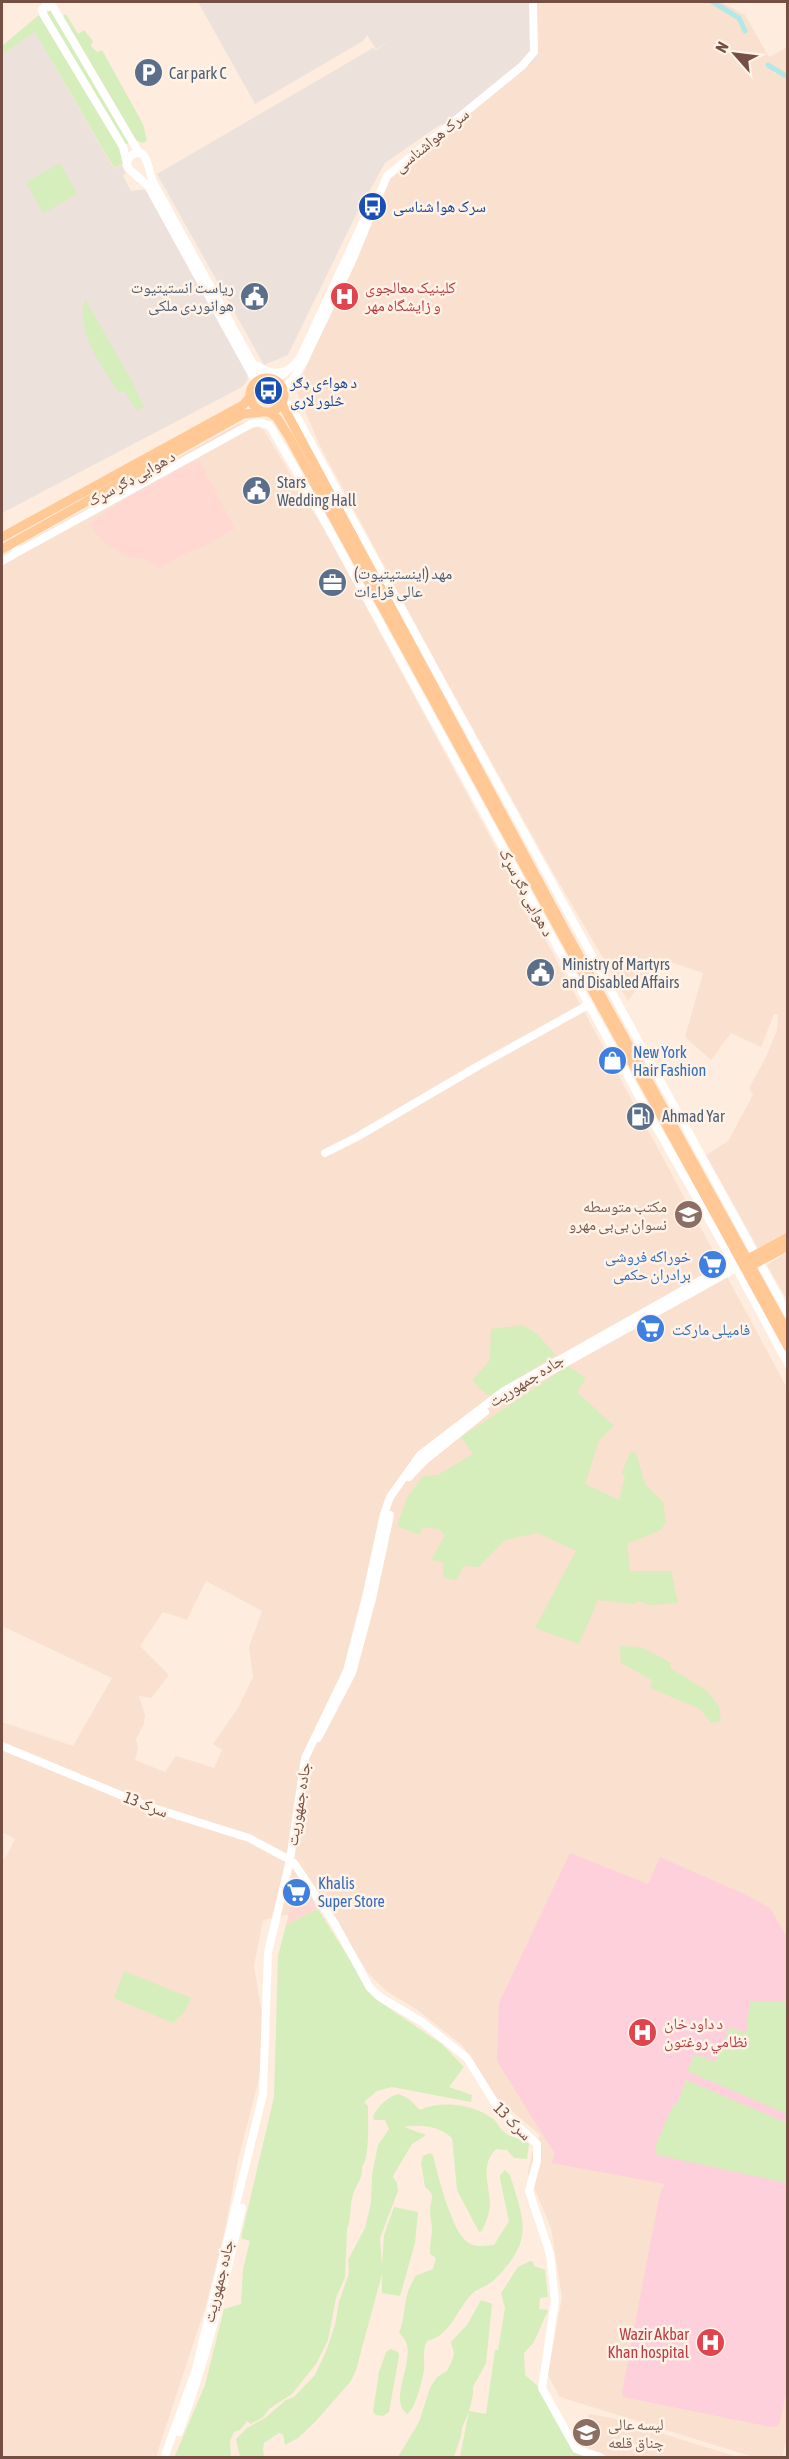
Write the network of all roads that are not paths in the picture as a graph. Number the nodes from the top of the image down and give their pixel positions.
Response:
1 (533, 2) edge
2 (139, 153) junction
3 (127, 165) junction
4 (148, 166) junction
5 (134, 173) junction
6 (374, 205) junction
7 (242, 343) junction
8 (290, 369) junction
9 (272, 379) junction
10 (256, 382) junction
11 (283, 388) junction
12 (250, 397) junction
13 (283, 402) junction
14 (266, 412) junction
15 (221, 428) junction
16 (226, 437) junction
17 (2, 537) edge
18 (16, 547) junction
19 (2, 549) edge
20 (2, 561) edge
21 (588, 1005) junction
22 (325, 1153) dead end
23 (788, 1237) edge
24 (788, 1246) edge
25 (746, 1263) junction
26 (788, 1314) edge
27 (788, 1333) edge
28 (788, 1347) edge
29 (788, 1364) edge
30 (2, 1746) edge
31 (292, 1862) junction
32 (164, 2457) edge
33 (169, 2457) edge
34 (602, 2457) edge

1 - 6 street, سرک هواشناسی
2 - 3 main road
2 - 3 main road
2 - 4 main road
3 - 5 main road
4 - 5 main road
4 - 7 main road
5 - 10 main road
6 - 8 street
6 - 11 street, سرک هواشناسی
7 - 8 street
7 - 9 main road
8 - 9 street
9 - 10 main road
9 - 11 main road
10 - 12 main road
11 - 13 main road
12 - 14 main road
12 - 17 main road, د هوایی ډګر سړک
13 - 14 main road
13 - 25 main road
14 - 15 main road, د هوایی ډګر سړک
14 - 25 main road
15 - 16 main road
15 - 18 main road, د هوایی ډګر سړک
16 - 18 main road
16 - 21 main road, د هوایی ډګر سړک
18 - 19 main road, د هوایی ډګر سړک
18 - 20 street
21 - 22 street
21 - 25 main road, د هوایی ډګر سړک
23 - 25 main road
24 - 25 main road
25 - 26 main road, د هوایی ډګر سړک
25 - 27 main road
25 - 28 main road
25 - 29 main road, د هوایی ډګر سړک
25 - 31 main road, جاده جمهوریت
30 - 31 street, سرک 13
31 - 32 main road, جاده جمهوریت
31 - 33 main road, جاده جمهوریت
31 - 34 street, سرک 13

